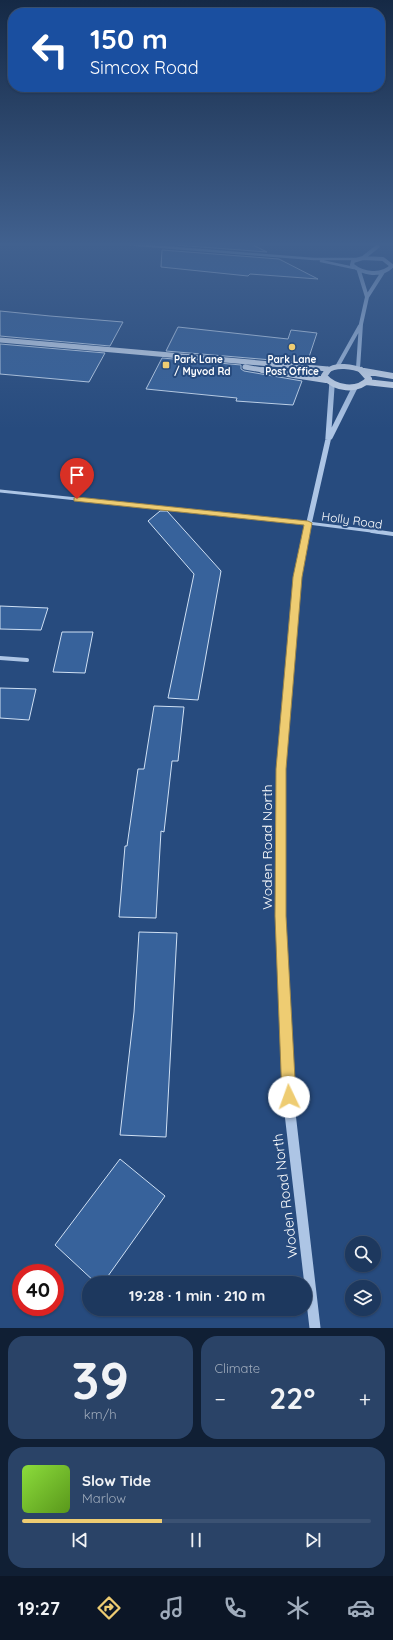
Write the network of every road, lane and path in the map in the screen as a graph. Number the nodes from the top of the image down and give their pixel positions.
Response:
1 (365, 305) edge
2 (361, 324) junction
3 (0, 340) edge
4 (184, 358) junction
5 (337, 367) junction
6 (358, 368) junction
7 (328, 369) junction
8 (364, 371) junction
9 (393, 376) edge
10 (326, 380) junction
11 (366, 382) junction
12 (332, 384) junction
13 (393, 385) edge
14 (355, 387) junction
15 (328, 440) junction
16 (0, 491) edge
17 (308, 523) junction
18 (393, 534) edge
19 (0, 658) edge
20 (27, 660) dead end
21 (315, 1328) edge

1 - 2 street
2 - 5 street
2 - 6 street
3 - 4 main road
4 - 7 main road
4 - 10 main road
5 - 6 main road
5 - 7 main road
6 - 8 main road
7 - 10 main road
8 - 9 main road
8 - 11 main road
10 - 12 main road
11 - 13 main road
11 - 14 main road
12 - 14 main road
12 - 15 street, Woden Road North
14 - 15 street, Woden Road North
15 - 17 street, Woden Road North
16 - 17 street, Holly Road
17 - 18 street, Holly Road
17 - 21 street, Woden Road North
19 - 20 street

